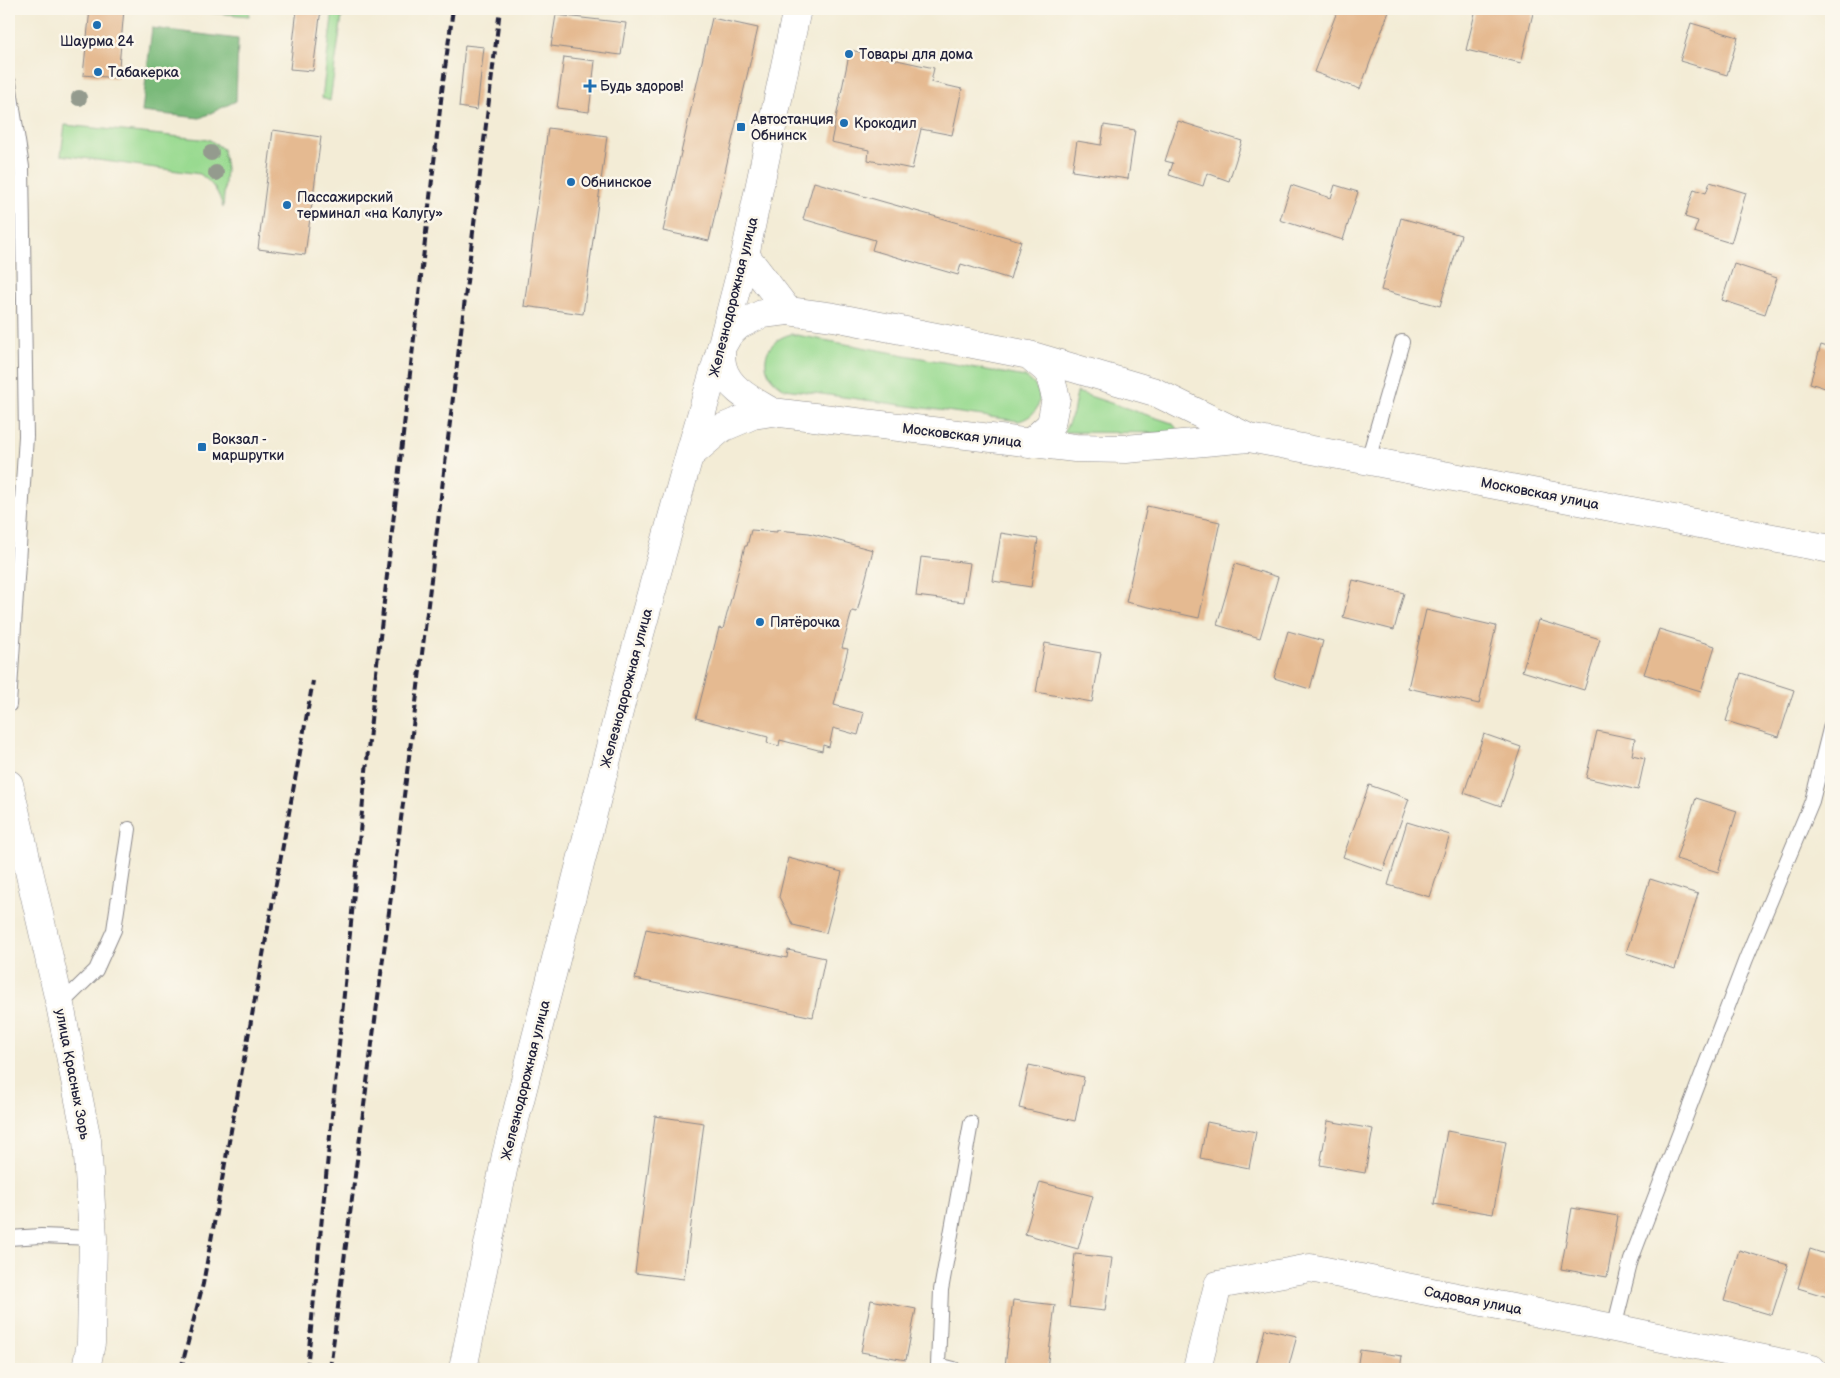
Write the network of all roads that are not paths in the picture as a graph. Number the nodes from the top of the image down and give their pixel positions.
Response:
1 (798, 9) edge
2 (9, 83) edge
3 (745, 255) junction
4 (788, 311) junction
5 (1402, 342) dead end
6 (721, 348) junction
7 (1029, 354) junction
8 (772, 412) junction
9 (1249, 438) junction
10 (1029, 444) junction
11 (689, 456) junction
12 (1368, 460) junction
13 (1831, 549) edge
14 (9, 705) edge
15 (1831, 724) edge
16 (9, 784) edge
17 (129, 829) dead end
18 (60, 1005) junction
19 (971, 1123) dead end
20 (9, 1238) edge
21 (93, 1238) junction
22 (1614, 1328) junction
23 (86, 1369) edge
24 (463, 1369) edge
25 (954, 1369) edge
26 (1197, 1369) edge
27 (1812, 1369) edge

1 - 3 main road, Железнодорожная улица
2 - 14 lane
3 - 4 main road
3 - 6 main road, Железнодорожная улица
4 - 6 main road, Московская улица
4 - 7 main road, Московская улица
5 - 12 lane
6 - 8 main road
6 - 11 main road, Железнодорожная улица
7 - 9 main road, Московская улица
7 - 10 main road
8 - 10 main road, Московская улица
8 - 11 main road, Московская улица
9 - 10 main road, Московская улица
9 - 12 main road, Московская улица
11 - 24 main road, Железнодорожная улица
12 - 13 main road, Московская улица
15 - 22 lane
16 - 18 main road, улица Красных Зорь
17 - 18 lane
18 - 21 main road, улица Красных Зорь
19 - 25 lane
20 - 21 lane
21 - 23 main road, улица Красных Зорь
22 - 26 main road, Садовая улица
22 - 27 main road, Садовая улица

